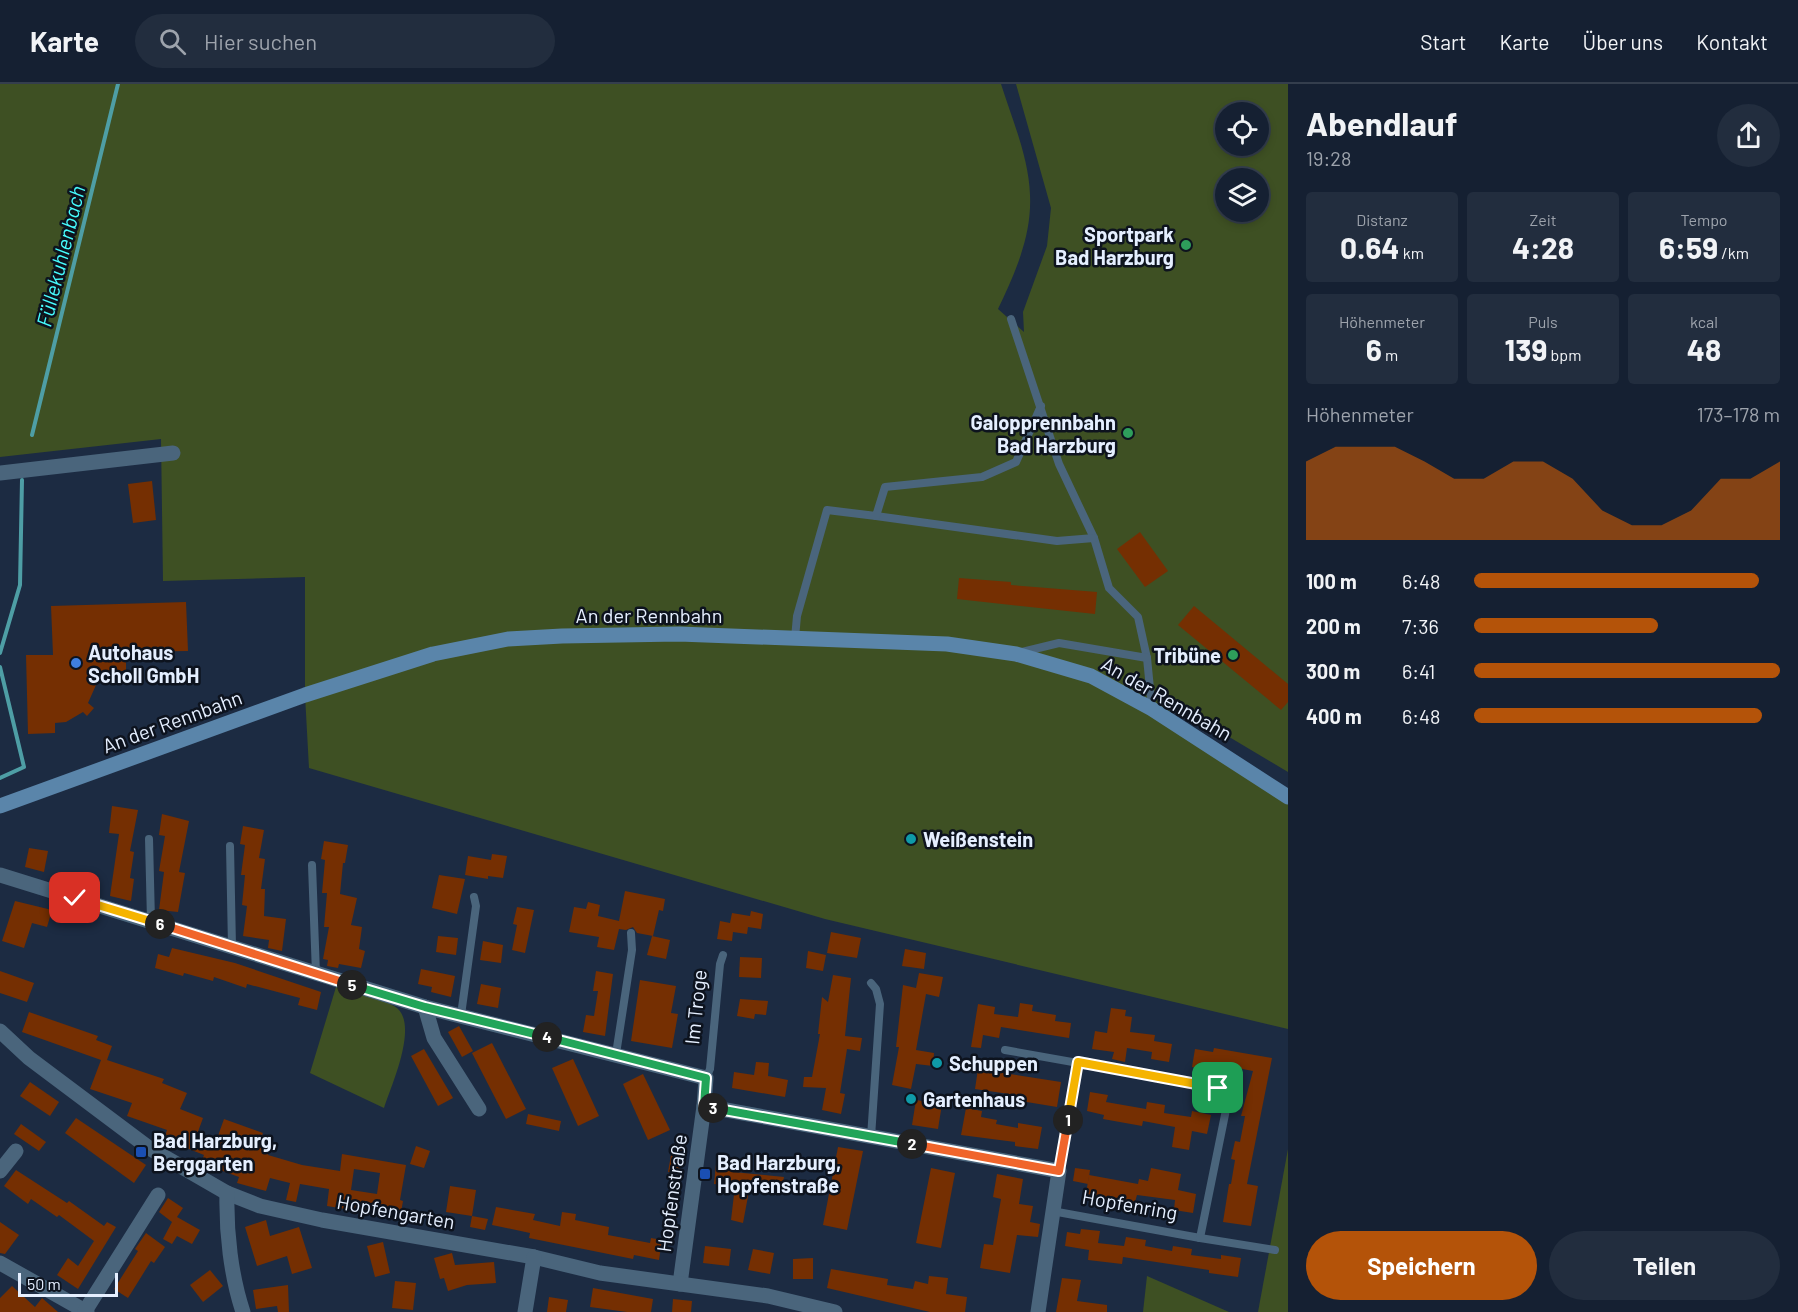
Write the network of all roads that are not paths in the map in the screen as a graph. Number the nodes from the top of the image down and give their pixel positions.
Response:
1 (1011, 320) dead end
2 (1041, 406) junction
3 (173, 453) dead end
4 (0, 474) edge
5 (876, 516) junction
6 (1094, 538) junction
7 (795, 638) junction
8 (1016, 654) junction
9 (1147, 658) junction
10 (1152, 709) junction
11 (1288, 796) edge
12 (0, 806) edge
13 (149, 839) dead end
14 (230, 846) dead end
15 (312, 865) dead end
16 (0, 875) edge
17 (474, 897) dead end
18 (151, 921) junction
19 (631, 933) dead end
20 (232, 947) junction
21 (723, 955) dead end
22 (316, 974) junction
23 (871, 983) dead end
24 (425, 1007) junction
25 (461, 1015) junction
26 (0, 1030) edge
27 (1005, 1050) dead end
28 (615, 1054) junction
29 (1078, 1062) junction
30 (706, 1078) junction
31 (704, 1106) junction
32 (479, 1109) dead end
33 (871, 1137) junction
34 (16, 1151) dead end
35 (0, 1171) edge
36 (1059, 1171) junction
37 (227, 1193) junction
38 (158, 1195) dead end
39 (1053, 1211) junction
40 (1200, 1238) junction
41 (1275, 1250) dead end
42 (534, 1257) junction
43 (0, 1263) edge
44 (680, 1284) junction
45 (86, 1311) edge
46 (243, 1312) edge
47 (525, 1312) edge
48 (835, 1312) edge
49 (1038, 1312) edge

1 - 2 lane
2 - 5 lane
2 - 6 lane
3 - 4 street
5 - 6 lane
5 - 7 lane
6 - 9 lane
7 - 8 main road, An der Rennbahn
7 - 12 main road, An der Rennbahn
8 - 9 lane
8 - 10 main road, An der Rennbahn
9 - 10 lane
10 - 11 main road, An der Rennbahn
13 - 18 lane
14 - 20 lane
15 - 22 lane
16 - 18 street, Im Troge
17 - 25 lane
18 - 20 street, Im Troge
19 - 28 lane
20 - 22 street, Im Troge
21 - 30 lane, Im Troge
22 - 24 street, Im Troge
23 - 33 lane
24 - 25 street, Im Troge
24 - 32 street
25 - 28 street, Im Troge
26 - 37 street, Hopfengarten
27 - 29 lane, Hopfenring
28 - 30 street, Im Troge
29 - 36 lane, Hopfenring
29 - 40 lane, Hopfenring
30 - 31 street, Hopfenstraße
31 - 33 street
31 - 44 street, Hopfenstraße
33 - 36 street
34 - 35 street
36 - 39 street, Hopfenring
37 - 42 street, Hopfengarten
37 - 46 street
38 - 45 street
39 - 40 lane, Hopfenring
39 - 49 street, Hopfenring
40 - 41 lane, Hopfenring
42 - 44 street, Hopfengarten
42 - 47 street
43 - 45 street
44 - 48 street, Hopfengarten

